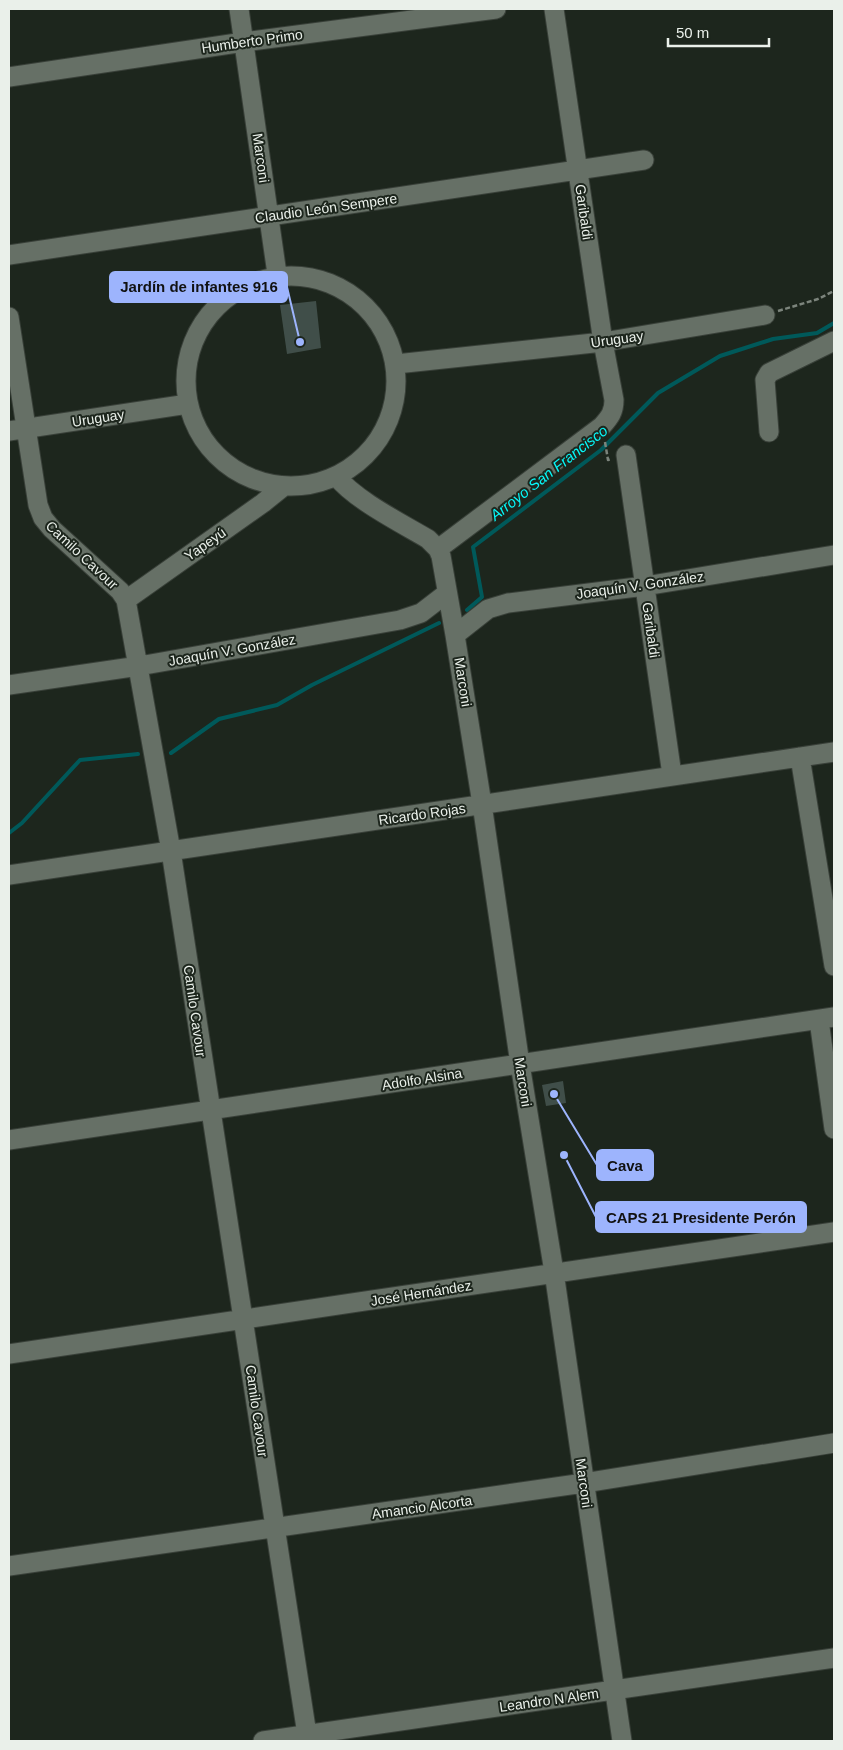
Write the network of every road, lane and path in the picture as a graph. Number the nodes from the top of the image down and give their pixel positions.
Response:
1 (239, 9) edge
2 (496, 9) edge
3 (554, 9) edge
4 (244, 42) junction
5 (9, 77) edge
6 (644, 160) dead end
7 (578, 170) junction
8 (269, 216) junction
9 (9, 255) edge
10 (277, 274) junction
11 (834, 291) edge
12 (765, 315) joint
13 (9, 317) edge
14 (834, 341) edge
15 (603, 342) junction
16 (396, 364) junction
17 (188, 404) junction
18 (17, 430) edge
19 (769, 432) dead end
20 (604, 437) dead end
21 (617, 458) joint
22 (336, 476) junction
23 (284, 486) junction
24 (438, 549) junction
25 (834, 555) edge
26 (645, 586) junction
27 (447, 593) junction
28 (126, 600) junction
29 (455, 634) junction
30 (139, 666) junction
31 (9, 685) edge
32 (834, 752) edge
33 (800, 757) junction
34 (672, 775) junction
35 (482, 804) junction
36 (172, 851) junction
37 (9, 875) edge
38 (834, 966) edge
39 (826, 1018) edge
40 (520, 1064) junction
41 (210, 1111) junction
42 (834, 1129) edge
43 (9, 1140) edge
44 (834, 1232) edge
45 (554, 1272) junction
46 (244, 1320) junction
47 (9, 1354) edge
48 (834, 1443) edge
49 (584, 1483) junction
50 (275, 1528) junction
51 (9, 1566) edge
52 (834, 1658) edge
53 (614, 1691) junction
54 (307, 1738) edge
55 (263, 1741) edge
56 (622, 1741) edge

1 - 4 street, Marconi
2 - 4 street, Humberto Primo
3 - 7 street, Garibaldi
4 - 5 street, Humberto Primo
4 - 8 street, Marconi
6 - 7 street, Claudio León Sempere
7 - 8 street, Claudio León Sempere
7 - 15 street, Garibaldi
8 - 9 street, Claudio León Sempere
8 - 10 street, Marconi
10 - 16 street
10 - 17 street
11 - 12 path
12 - 15 street, Uruguay
13 - 18 street, Camilo Cavour
14 - 19 street
15 - 16 street, Uruguay
15 - 24 street, Garibaldi
16 - 22 street
17 - 18 street, Uruguay
17 - 23 street
18 - 28 street, Camilo Cavour
20 - 21 path
21 - 26 street, Garibaldi
22 - 23 street
22 - 24 street
23 - 28 street, Yapeyú
24 - 27 street, Marconi
25 - 26 street, Joaquín V. González
26 - 29 street, Joaquín V. González
26 - 34 street, Garibaldi
27 - 29 street, Marconi
27 - 30 street, Joaquín V. González
28 - 30 street, Camilo Cavour
29 - 35 street, Marconi
30 - 31 street, Joaquín V. González
30 - 36 street, Camilo Cavour
32 - 33 street, Ricardo Rojas
33 - 34 street, Ricardo Rojas
33 - 38 street
34 - 35 street, Ricardo Rojas
35 - 36 street, Ricardo Rojas
35 - 40 street, Marconi
36 - 37 street, Ricardo Rojas
36 - 41 street, Camilo Cavour
39 - 40 street, Adolfo Alsina
39 - 42 street
40 - 41 street, Adolfo Alsina
40 - 45 street, Marconi
41 - 43 street, Adolfo Alsina
41 - 46 street, Camilo Cavour
44 - 45 street, José Hernández
45 - 46 street, José Hernández
45 - 49 street, Marconi
46 - 47 street, José Hernández
46 - 50 street, Camilo Cavour
48 - 49 street, Amancio Alcorta
49 - 50 street, Amancio Alcorta
49 - 53 street, Marconi
50 - 51 street, Amancio Alcorta
50 - 54 street, Camilo Cavour
52 - 53 street, Leandro N Alem
53 - 54 street, Leandro N Alem
53 - 56 street, Marconi
54 - 55 street, Leandro N Alem

